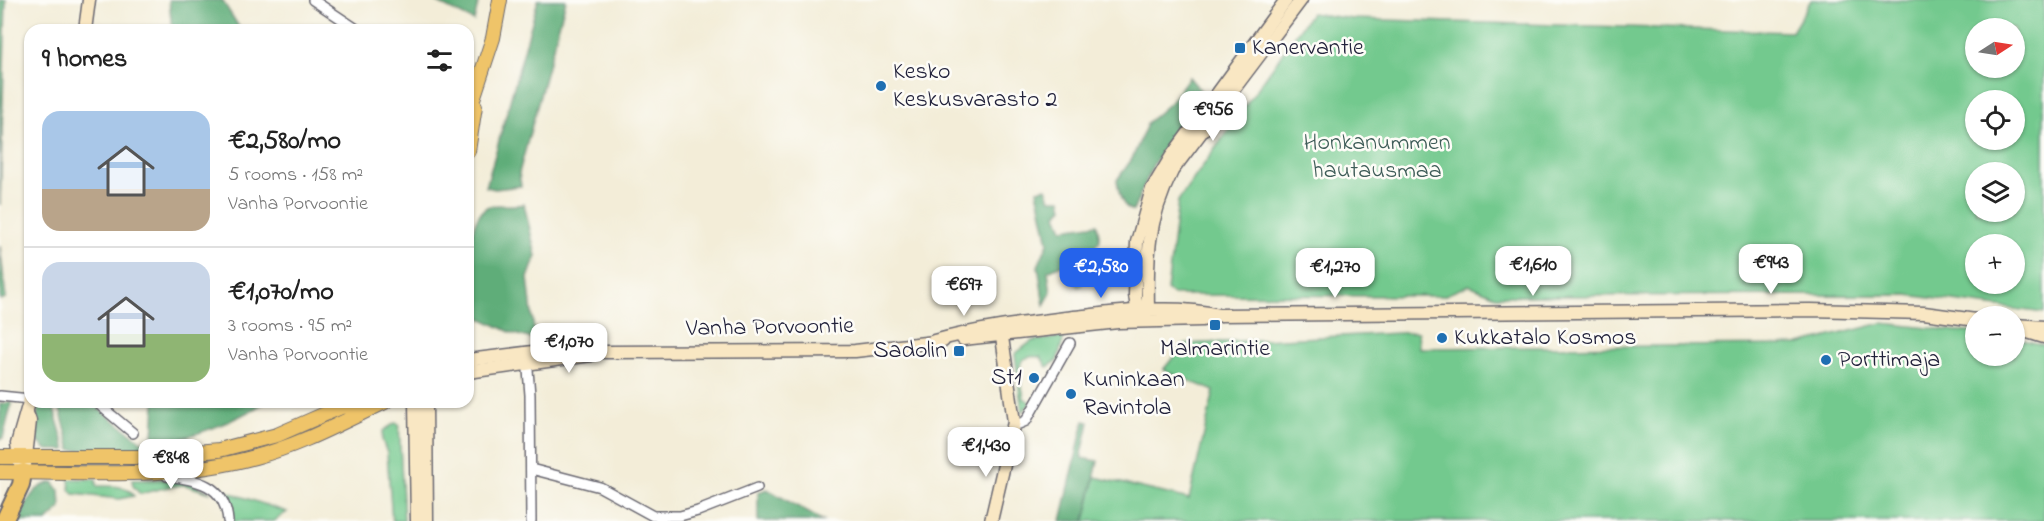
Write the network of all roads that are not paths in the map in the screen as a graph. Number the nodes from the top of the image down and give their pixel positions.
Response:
1 (89, 0) edge
2 (314, 0) edge
3 (500, 0) edge
4 (509, 0) edge
5 (1286, 0) edge
6 (1301, 0) edge
7 (86, 24) edge
8 (349, 24) edge
9 (493, 38) junction
10 (475, 98) joint
11 (474, 106) edge
12 (1142, 314) junction
13 (1965, 319) edge
14 (2025, 327) edge
15 (2044, 327) edge
16 (1001, 331) junction
17 (2025, 333) edge
18 (2044, 337) edge
19 (1070, 343) dead end
20 (527, 357) junction
21 (474, 360) edge
22 (474, 370) edge
23 (0, 396) edge
24 (24, 398) edge
25 (28, 408) edge
26 (103, 408) edge
27 (339, 408) edge
28 (372, 408) edge
29 (415, 408) edge
30 (426, 408) edge
31 (1014, 426) junction
32 (133, 433) dead end
33 (0, 457) edge
34 (23, 462) junction
35 (531, 469) junction
36 (0, 472) edge
37 (141, 472) junction
38 (757, 488) dead end
39 (4, 521) edge
40 (228, 521) edge
41 (417, 521) edge
42 (427, 521) edge
43 (531, 521) edge
44 (991, 521) edge

1 - 7 main road
2 - 8 street
3 - 9 main road
4 - 9 main road
5 - 12 main road
6 - 12 main road
9 - 10 main road
10 - 11 main road
12 - 13 main road, Vanha Porvoontie
12 - 16 main road, Vanha Porvoontie
14 - 15 main road
16 - 20 main road, Vanha Porvoontie
16 - 31 main road
17 - 18 main road
19 - 31 street
20 - 21 main road, Vanha Porvoontie
20 - 22 main road, Vanha Porvoontie
20 - 35 street
23 - 24 street
25 - 34 main road
26 - 32 street
27 - 34 main road
28 - 37 main road
29 - 41 main road
30 - 42 main road
31 - 44 main road
33 - 34 main road
34 - 36 main road
34 - 37 main road
34 - 39 highway
35 - 38 street
35 - 43 street
37 - 40 street

